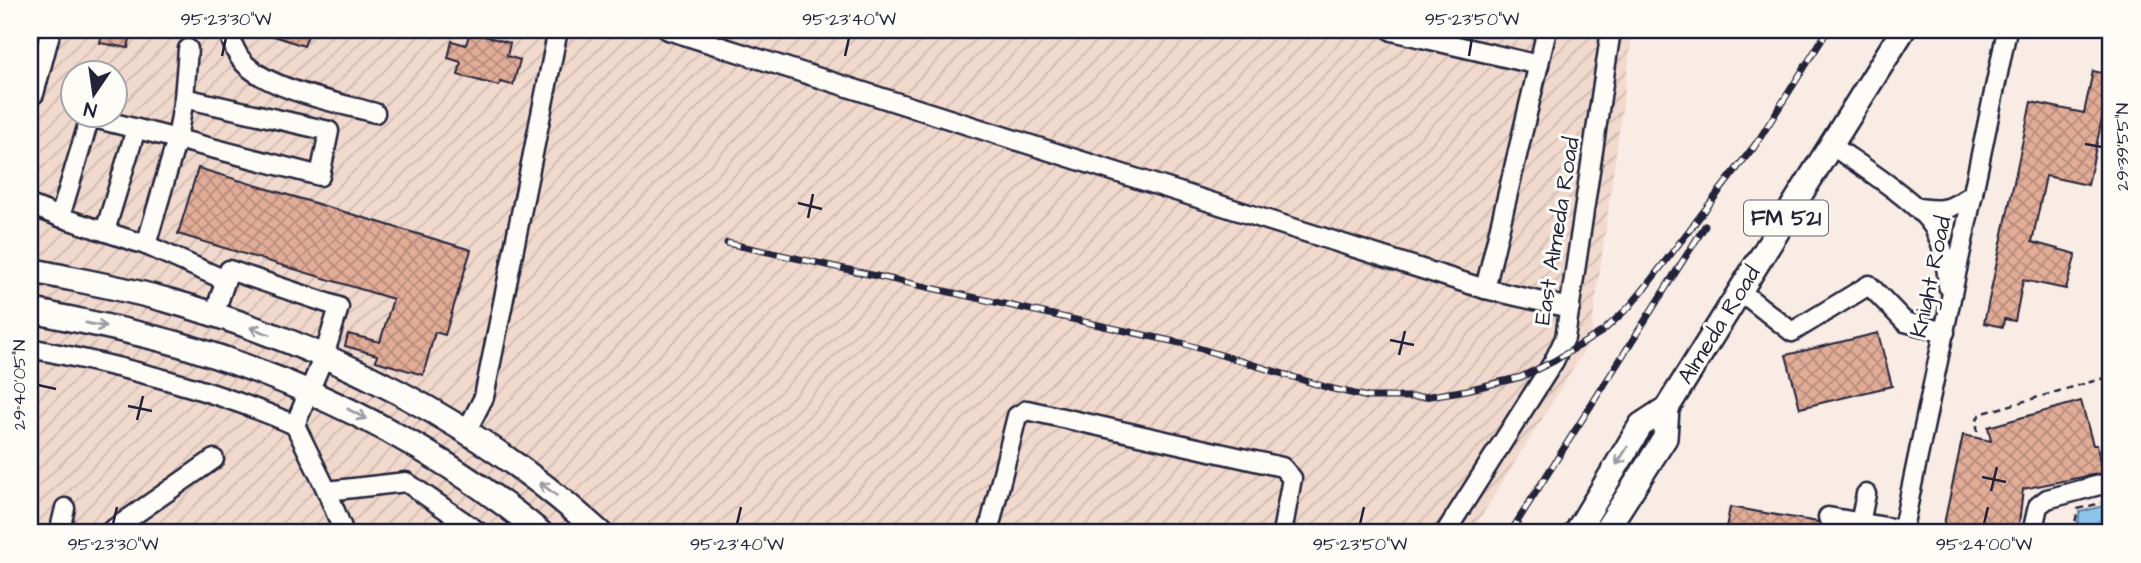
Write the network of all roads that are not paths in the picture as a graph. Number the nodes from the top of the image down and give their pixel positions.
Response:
1 (51, 30) edge
2 (229, 30) edge
3 (558, 30) edge
4 (668, 30) edge
5 (1547, 30) edge
6 (1611, 30) edge
7 (1903, 30) edge
8 (2007, 30) edge
9 (1392, 31) edge
10 (188, 48) dead end
11 (1539, 65) junction
12 (184, 98) junction
13 (31, 99) edge
14 (375, 113) dead end
15 (136, 129) junction
16 (177, 139) junction
17 (1831, 145) junction
18 (1973, 194) junction
19 (30, 205) edge
20 (1918, 208) junction
21 (60, 217) junction
22 (105, 231) junction
23 (146, 245) junction
24 (30, 270) edge
25 (225, 280) junction
26 (1485, 289) junction
27 (1740, 290) junction
28 (1950, 307) junction
29 (1570, 308) junction
30 (30, 310) edge
31 (214, 315) junction
32 (1945, 332) junction
33 (30, 348) edge
34 (324, 356) junction
35 (310, 392) junction
36 (1667, 408) junction
37 (443, 418) junction
38 (295, 425) junction
39 (466, 432) junction
40 (423, 450) junction
41 (214, 459) dead end
42 (2111, 482) edge
43 (327, 491) junction
44 (1866, 494) dead end
45 (65, 508) dead end
46 (1828, 517) dead end
47 (1860, 523) junction
48 (1577, 527) edge
49 (1608, 527) edge
50 (1903, 532) edge
51 (59, 533) edge
52 (108, 533) edge
53 (344, 533) edge
54 (480, 533) edge
55 (541, 533) edge
56 (600, 533) edge
57 (988, 533) edge
58 (1282, 533) edge
59 (1446, 533) edge
60 (2032, 533) edge

1 - 13 street
2 - 14 street
3 - 39 street
4 - 26 street
5 - 11 street
6 - 29 street, East Almeda Road
7 - 17 main road, Almeda Road / FM 521
8 - 18 street, Knight Road
9 - 11 street
10 - 12 street
11 - 26 street
12 - 16 street
12 - 16 street
15 - 16 street
15 - 21 street
15 - 22 street
16 - 23 street
17 - 20 street
17 - 27 main road, Almeda Road / FM 521
18 - 20 street
18 - 28 street, Knight Road
19 - 21 street
20 - 28 street
21 - 22 street
22 - 23 street
23 - 25 street
24 - 31 main road
25 - 31 street
25 - 34 street
26 - 29 street
27 - 32 street
27 - 36 main road, Almeda Road / FM 521
28 - 32 street, Knight Road
29 - 59 street, East Almeda Road
30 -> 35 main road
34 -> 31 main road
32 - 50 street, Knight Road
33 - 38 street
34 - 35 street
34 - 37 main road
35 - 38 street
35 -> 40 main road
36 -> 48 main road, Almeda Road / FM 521
36 - 49 main road, Almeda Road / FM 521
37 - 39 main road
37 - 40 main road
38 - 43 street
56 -> 39 main road
40 - 55 main road
41 - 52 street
42 - 60 street
43 - 53 street
43 - 54 street
44 - 47 street
45 - 51 street
46 - 47 street
47 - 50 street
57 - 58 street

